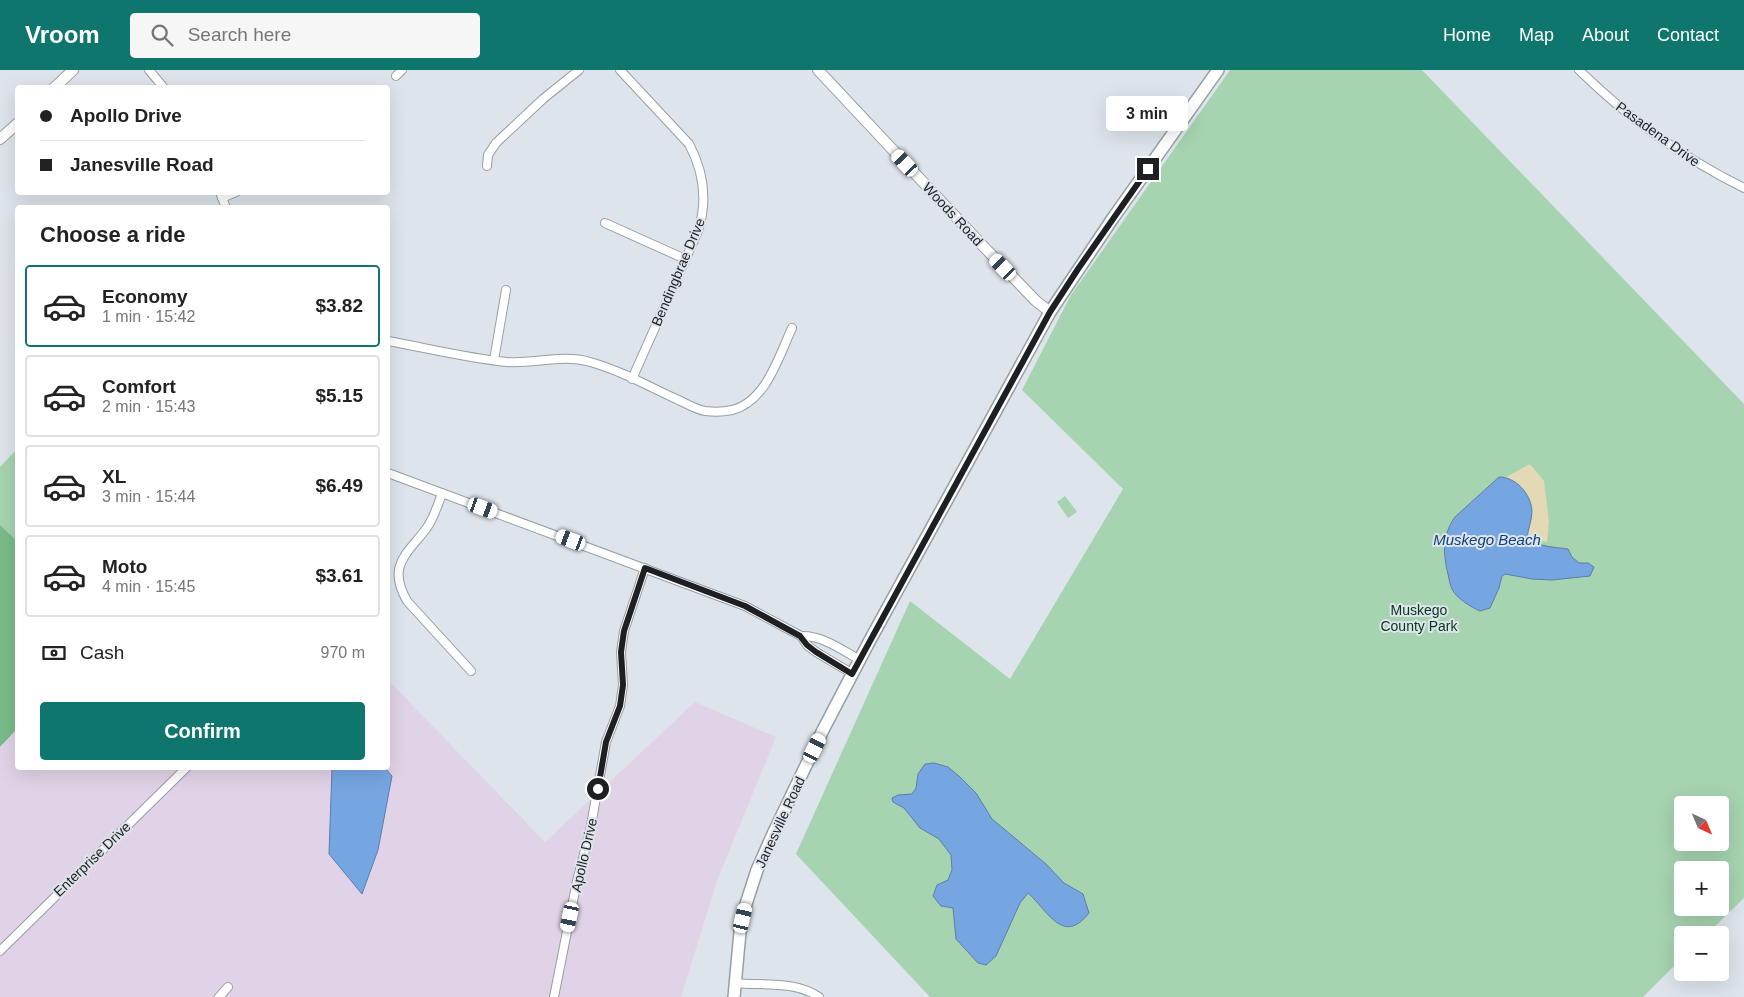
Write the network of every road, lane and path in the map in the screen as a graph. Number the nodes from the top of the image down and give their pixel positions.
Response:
1 (73, 70) edge
2 (402, 70) edge
3 (579, 70) edge
4 (620, 70) edge
5 (818, 70) edge
6 (1218, 70) edge
7 (1579, 70) edge
8 (148, 71) edge
9 (396, 76) dead end
10 (57, 85) edge
11 (161, 85) edge
12 (15, 126) edge
13 (0, 140) edge
14 (486, 166) dead end
15 (1744, 188) edge
16 (605, 223) dead end
17 (685, 259) junction
18 (506, 290) dead end
19 (1050, 312) junction
20 (792, 328) dead end
21 (390, 340) edge
22 (494, 360) junction
23 (632, 379) junction
24 (390, 473) edge
25 (442, 493) junction
26 (645, 568) junction
27 (800, 636) junction
28 (860, 660) junction
29 (471, 671) dead end
30 (852, 674) junction
31 (184, 770) edge
32 (0, 951) edge
33 (734, 982) junction
34 (228, 987) dead end
35 (219, 997) edge
36 (554, 997) edge
37 (734, 997) edge
38 (819, 997) edge

1 - 10 street
2 - 9 street
3 - 14 street
4 - 17 street, Bendingbrae Drive
5 - 19 street, Woods Road
6 - 19 main road, Janesville Road
7 - 15 street, Pasadena Drive
8 - 11 street
12 - 13 street
16 - 17 street
17 - 23 street, Bendingbrae Drive
18 - 22 street
19 - 28 main road, Janesville Road
20 - 23 street
21 - 22 street
22 - 23 street
24 - 25 street
25 - 26 street
25 - 29 street
26 - 27 street
26 - 36 street, Apollo Drive
27 - 28 street
27 - 30 street
28 - 30 main road, Janesville Road
30 - 33 main road, Janesville Road
31 - 32 street, Enterprise Drive
33 - 37 main road, Janesville Road
33 - 38 street
34 - 35 street

